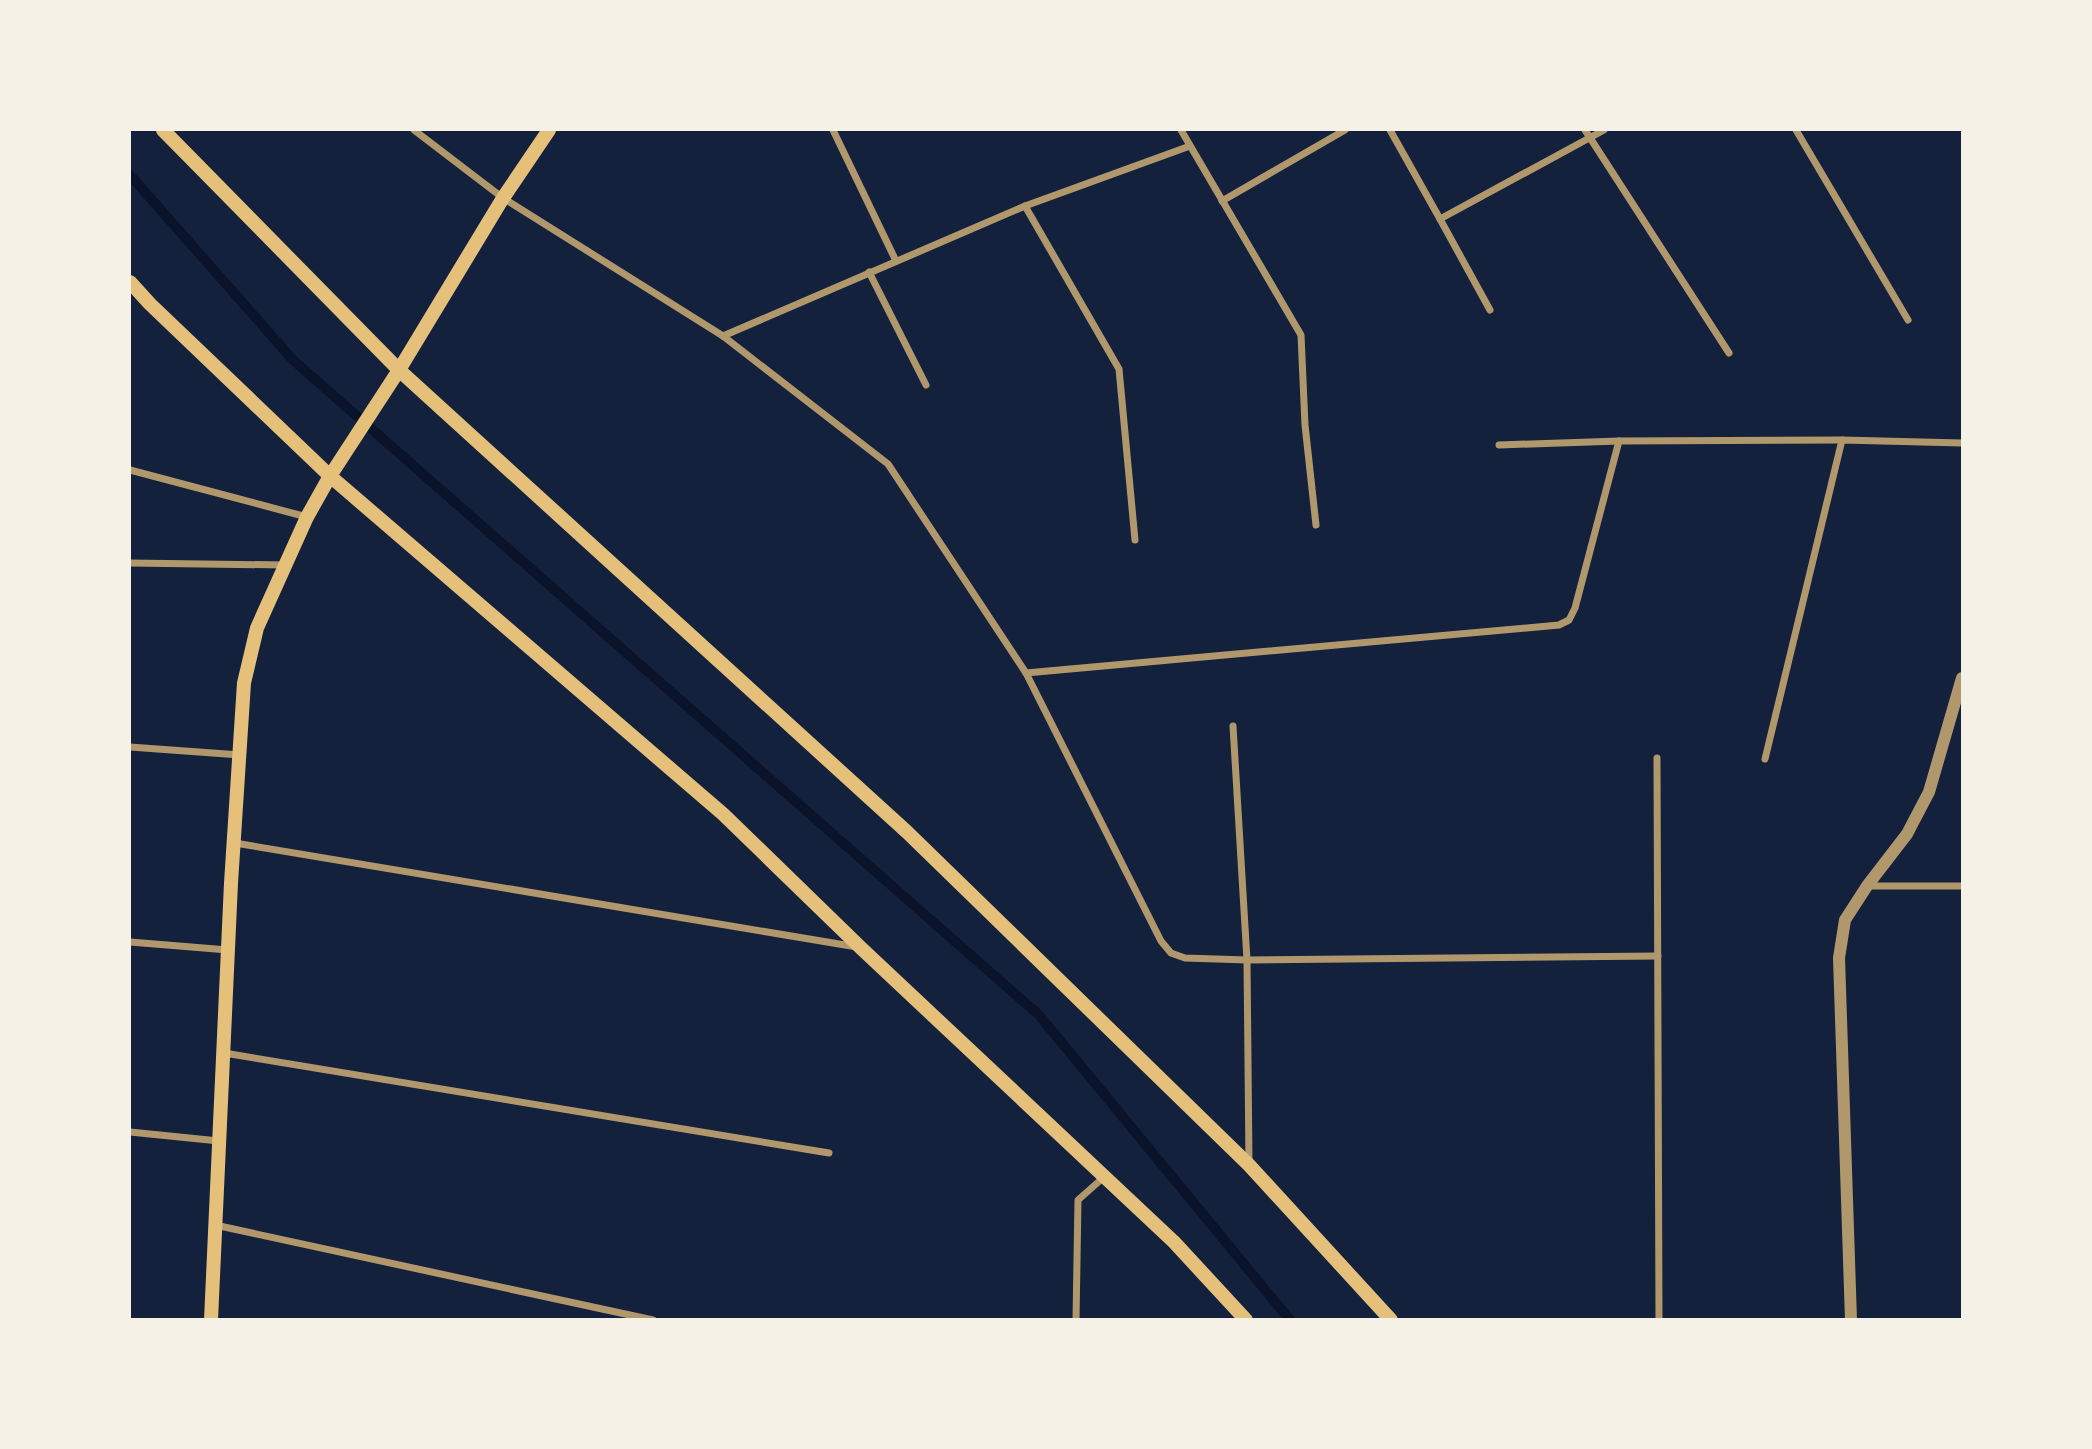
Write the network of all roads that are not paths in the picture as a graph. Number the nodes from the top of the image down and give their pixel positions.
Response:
1 (163, 130) edge
2 (414, 130) edge
3 (549, 130) edge
4 (833, 130) edge
5 (1181, 130) edge
6 (1345, 130) edge
7 (1390, 130) edge
8 (1584, 130) edge
9 (1604, 130) edge
10 (1796, 130) edge
11 (1589, 138) junction
12 (1190, 146) junction
13 (503, 198) junction
14 (1222, 201) junction
15 (1025, 206) junction
16 (1440, 219) junction
17 (896, 261) junction
18 (869, 272) junction
19 (130, 282) edge
20 (1490, 310) dead end
21 (1908, 320) dead end
22 (723, 336) junction
23 (1729, 353) dead end
24 (395, 377) junction
25 (926, 385) dead end
26 (1843, 440) junction
27 (1619, 441) junction
28 (1962, 443) edge
29 (1499, 444) dead end
30 (130, 470) edge
31 (330, 476) junction
32 (307, 517) junction
33 (1317, 525) dead end
34 (1135, 540) dead end
35 (130, 563) edge
36 (285, 565) junction
37 (1026, 673) junction
38 (1962, 678) edge
39 (1233, 726) dead end
40 (130, 747) edge
41 (241, 755) junction
42 (1657, 758) dead end
43 (1765, 759) dead end
44 (235, 843) junction
45 (1867, 886) junction
46 (1962, 886) edge
47 (130, 942) edge
48 (861, 948) junction
49 (228, 950) junction
50 (1658, 956) junction
51 (1247, 960) junction
52 (223, 1053) junction
53 (130, 1132) edge
54 (219, 1141) junction
55 (829, 1153) dead end
56 (1249, 1165) junction
57 (1104, 1177) junction
58 (215, 1225) junction
59 (211, 1320) edge
60 (653, 1320) edge
61 (1076, 1320) edge
62 (1246, 1320) edge
63 (1391, 1320) edge
64 (1659, 1320) edge
65 (1851, 1320) edge

1 - 24 main road
2 - 13 street
3 - 13 main road
4 - 17 street
5 - 12 street
6 - 14 street
7 - 16 street
8 - 11 street
9 - 11 street
10 - 21 street
11 - 16 street
11 - 23 street
12 - 14 street
12 - 15 street
13 - 22 street
13 - 24 main road
14 - 33 street
15 - 17 street
15 - 34 street
16 - 20 street
17 - 18 street
18 - 22 street
18 - 25 street
19 - 31 main road
22 - 37 street
24 - 31 main road
24 - 56 main road
26 - 27 street
26 - 28 street
26 - 43 street
27 - 29 street
27 - 37 street
30 - 32 street
31 - 32 main road
31 - 48 main road
32 - 36 main road
35 - 36 street
36 - 41 main road
37 - 51 street
38 - 45 street
39 - 51 street
40 - 41 street
41 - 44 main road
42 - 50 street
44 - 48 street
44 - 49 main road
45 - 46 street
45 - 65 street
47 - 49 street
48 - 57 main road
49 - 52 main road
50 - 51 street
50 - 64 street
51 - 56 street
52 - 54 main road
52 - 55 street
53 - 54 street
54 - 58 main road
56 - 63 main road
57 - 61 street
57 - 62 main road
58 - 59 main road
58 - 60 street

